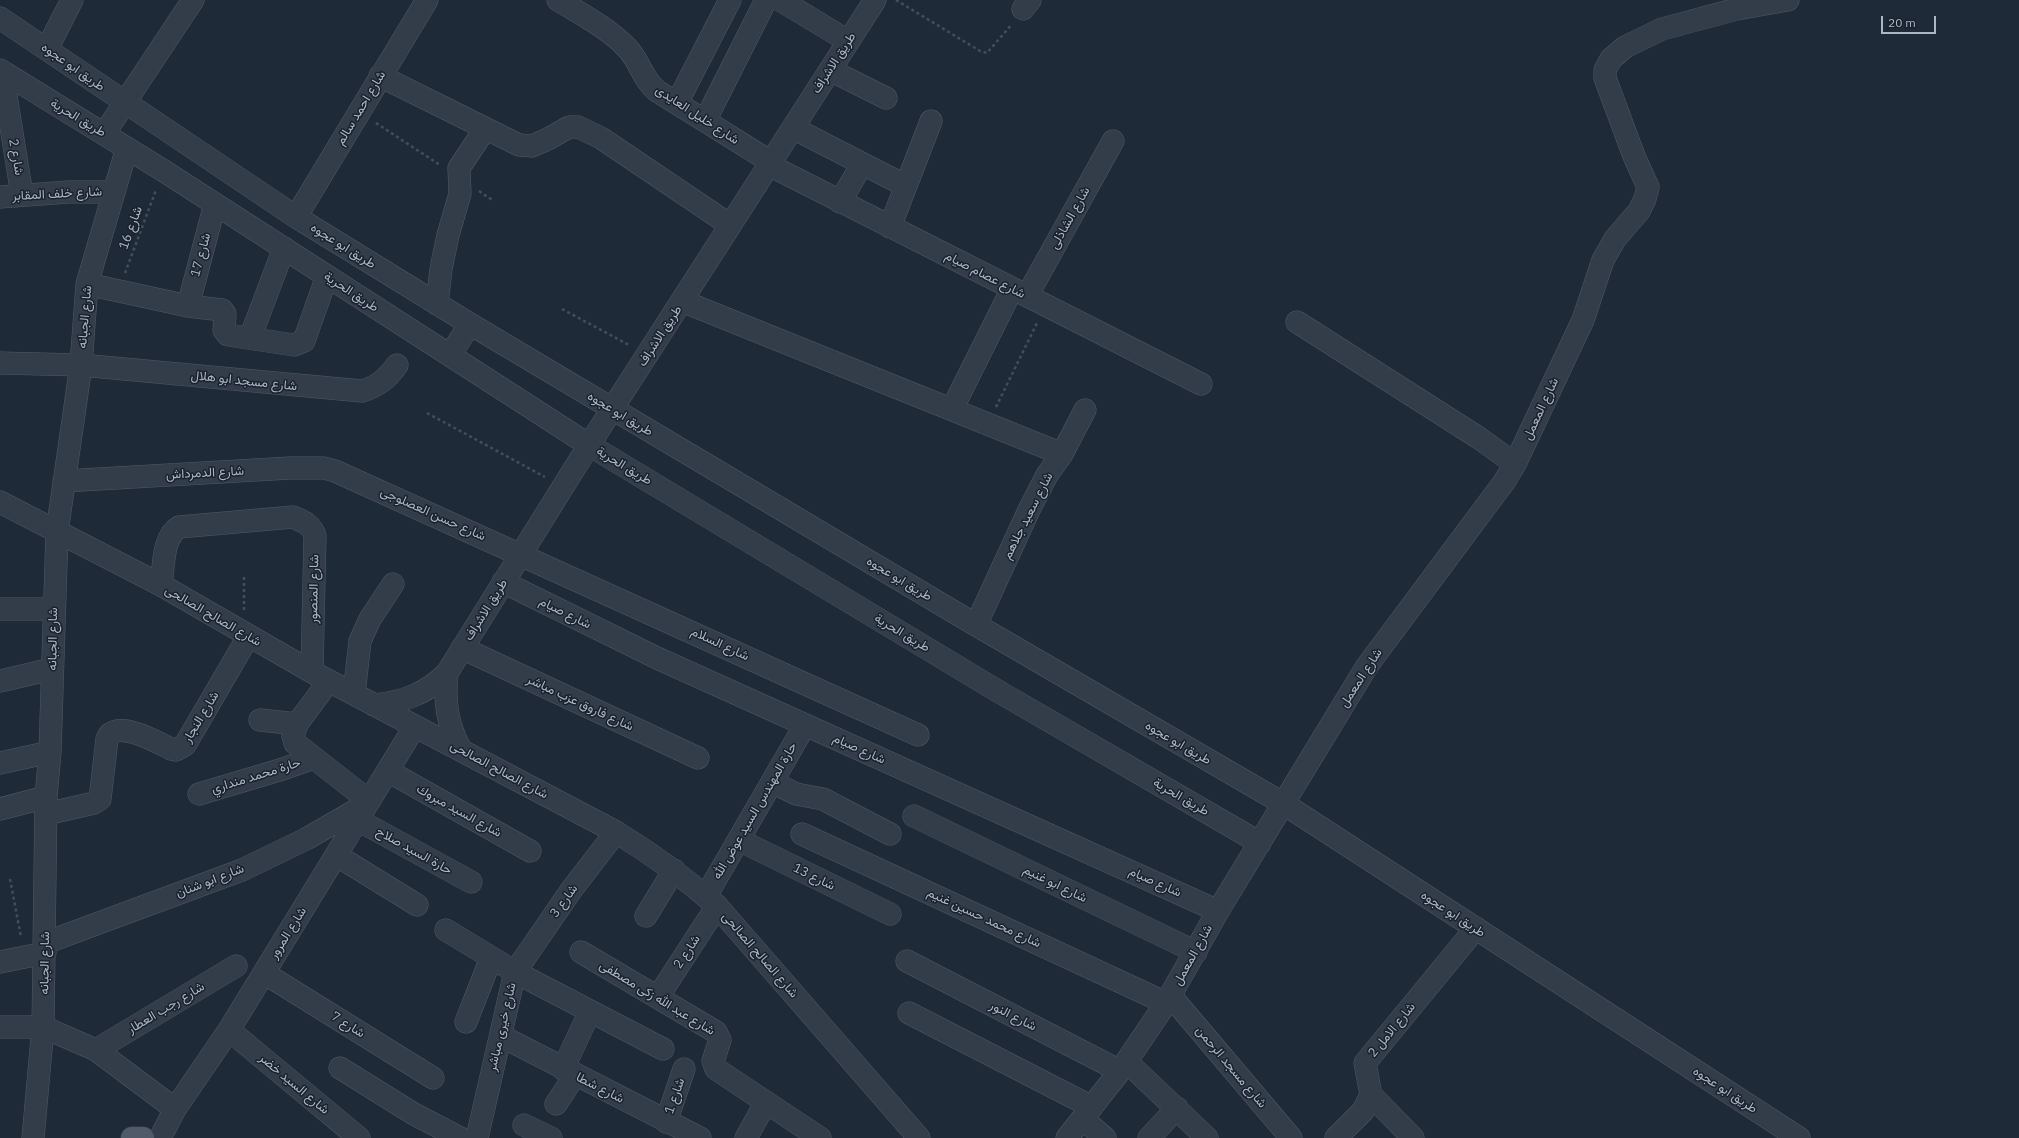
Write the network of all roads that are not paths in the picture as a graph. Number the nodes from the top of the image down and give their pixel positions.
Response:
1 (72, 0) edge
2 (193, 0) edge
3 (426, 0) edge
4 (558, 0) edge
5 (730, 0) edge
6 (766, 0) edge
7 (780, 0) edge
8 (875, 0) edge
9 (1788, 0) edge
10 (0, 18) edge
11 (848, 41) junction
12 (47, 49) junction
13 (830, 70) junction
14 (1, 71) edge
15 (380, 76) junction
16 (886, 98) dead end
17 (124, 103) junction
18 (677, 104) junction
19 (931, 120) dead end
20 (705, 121) junction
21 (793, 128) junction
22 (485, 129) junction
23 (104, 134) junction
24 (1113, 141) dead end
25 (127, 148) junction
26 (770, 164) junction
27 (862, 164) junction
28 (906, 186) junction
29 (114, 192) junction
30 (22, 195) junction
31 (0, 197) edge
32 (840, 202) junction
33 (215, 204) junction
34 (296, 217) junction
35 (730, 225) junction
36 (890, 227) junction
37 (284, 248) junction
38 (327, 276) junction
39 (87, 284) junction
40 (1020, 292) junction
41 (682, 301) junction
42 (437, 304) junction
43 (188, 306) junction
44 (1297, 322) dead end
45 (470, 324) junction
46 (240, 337) junction
47 (450, 355) junction
48 (0, 363) edge
49 (81, 365) junction
50 (397, 365) dead end
51 (1201, 384) dead end
52 (612, 409) junction
53 (952, 409) junction
54 (1086, 410) dead end
55 (589, 445) junction
56 (1062, 454) junction
57 (1515, 464) junction
58 (345, 474) joint
59 (64, 481) junction
60 (0, 502) edge
61 (57, 532) junction
62 (521, 554) junction
63 (503, 582) junction
64 (393, 584) dead end
65 (161, 586) junction
66 (0, 609) edge
67 (53, 609) junction
68 (976, 625) junction
69 (246, 636) junction
70 (462, 648) junction
71 (52, 669) junction
72 (447, 673) junction
73 (320, 677) junction
74 (0, 681) edge
75 (354, 694) junction
76 (374, 705) junction
77 (260, 720) dead end
78 (297, 724) junction
79 (805, 725) junction
80 (415, 726) junction
81 (918, 735) dead end
82 (461, 750) junction
83 (50, 752) junction
84 (314, 758) junction
85 (698, 758) dead end
86 (0, 763) edge
87 (388, 771) junction
88 (772, 782) junction
89 (199, 794) dead end
90 (1284, 804) junction
91 (46, 806) junction
92 (365, 808) junction
93 (0, 809) edge
94 (914, 816) dead end
95 (616, 832) junction
96 (802, 834) dead end
97 (890, 834) dead end
98 (739, 840) junction
99 (1260, 842) junction
100 (530, 851) dead end
101 (336, 855) junction
102 (674, 870) junction
103 (471, 882) dead end
104 (711, 901) junction
105 (417, 905) dead end
106 (1218, 911) junction
107 (890, 914) dead end
108 (646, 916) dead end
109 (1476, 928) junction
110 (446, 930) dead end
111 (38, 951) junction
112 (581, 952) dead end
113 (1196, 952) junction
114 (491, 958) junction
115 (906, 961) dead end
116 (0, 962) edge
117 (236, 966) dead end
118 (515, 972) junction
119 (264, 973) junction
120 (658, 997) junction
121 (1168, 999) junction
122 (590, 1011) junction
123 (909, 1013) dead end
124 (466, 1022) dead end
125 (0, 1027) edge
126 (43, 1027) junction
127 (228, 1030) junction
128 (501, 1036) junction
129 (663, 1049) dead end
130 (96, 1050) junction
131 (1123, 1066) junction
132 (340, 1068) dead end
133 (684, 1069) dead end
134 (569, 1072) junction
135 (433, 1078) dead end
136 (1371, 1095) junction
137 (766, 1102) junction
138 (556, 1104) dead end
139 (1177, 1108) junction
140 (175, 1109) junction
141 (1088, 1113) junction
142 (524, 1125) dead end
143 (666, 1128) edge
144 (33, 1138) edge
145 (132, 1138) edge
146 (143, 1138) edge
147 (160, 1138) edge
148 (359, 1138) edge
149 (460, 1138) edge
150 (477, 1138) edge
151 (551, 1138) edge
152 (700, 1138) edge
153 (746, 1138) edge
154 (820, 1138) edge
155 (919, 1138) edge
156 (1067, 1138) edge
157 (1105, 1138) edge
158 (1149, 1138) edge
159 (1207, 1138) edge
160 (1291, 1138) edge
161 (1336, 1138) edge
162 (1414, 1138) edge
163 (1799, 1138) edge

1 - 12 street
2 - 17 street
3 - 15 street, شارع احمد سالم
4 - 18 street, شارع خليل العايدى
5 - 18 street
6 - 20 street
7 - 11 street
8 - 11 street, طريق الاشراف
9 - 57 street, شارع المعمل
10 - 12 street, طريق ابو عجوه
11 - 13 street, طريق الاشراف
12 - 17 street, طريق ابو عجوه
13 - 16 street
13 - 21 street, طريق الاشراف
14 - 23 street, طريق الحرية
14 - 30 street, شارع 2
15 - 22 street
15 - 34 street, شارع احمد سالم
17 - 23 street
17 - 34 street, طريق ابو عجوه
18 - 20 street, شارع خليل العايدى
19 - 28 street
20 - 26 street, شارع خليل العايدى
21 - 26 street, طريق الاشراف
21 - 27 street
22 - 35 street
22 - 42 street
23 - 25 street, طريق الحرية
24 - 40 street, شارع الشاذلى
25 - 29 street, شارع الجبانه
25 - 33 street, طريق الحرية
26 - 32 street, شارع عصام صيام
26 - 35 street, طريق الاشراف
27 - 28 street
27 - 32 street
28 - 36 street
29 - 30 street, شارع خلف المقابر
29 - 39 street, شارع الجبانه
30 - 31 street, شارع خلف المقابر
32 - 36 street, شارع عصام صيام
33 - 37 street, طريق الحرية
33 - 43 street, شارع 17
34 - 42 street, طريق ابو عجوه
35 - 41 street, طريق الاشراف
36 - 40 street, شارع عصام صيام
37 - 38 street, طريق الحرية
37 - 46 street
38 - 46 street
38 - 47 street, طريق الحرية
39 - 43 street
39 - 49 street, شارع الجبانه
40 - 51 street, شارع عصام صيام
40 - 53 street, شارع الشاذلى
41 - 52 street, طريق الاشراف
41 - 53 street
42 - 45 street, طريق ابو عجوه
43 - 46 street
44 - 57 street
45 - 47 street
45 - 52 street, طريق ابو عجوه
47 - 55 street, طريق الحرية
48 - 49 street, شارع مسجد ابو هلال
49 - 50 street, شارع مسجد ابو هلال
49 - 59 street, شارع الجبانه
52 - 55 street, طريق الاشراف
52 - 68 street, طريق ابو عجوه
53 - 56 street
54 - 56 street, شارع سعيد جلاهم
55 - 62 street, طريق الاشراف
55 - 99 street, طريق الحرية
56 - 68 street, شارع سعيد جلاهم
57 - 90 street, شارع المعمل
58 - 59 street, شارع الدمرداش
58 - 62 street, شارع حسن العصلوجى
59 - 61 street, شارع الجبانه
60 - 61 street, شارع الصالح الصالحى
61 - 65 street, شارع الصالح الصالحى
61 - 67 street, شارع الجبانه
62 - 63 street, طريق الاشراف
62 - 81 street, شارع السلام
63 - 70 street, طريق الاشراف
63 - 79 street, شارع صيام
64 - 75 street
65 - 69 street, شارع الصالح الصالحى
65 - 73 street, شارع المنصور
66 - 67 street
67 - 71 street, شارع الجبانه
68 - 90 street, طريق ابو عجوه
69 - 73 street, شارع الصالح الصالحى
69 - 91 street, شارع النجار
70 - 72 street, طريق الاشراف
70 - 85 street, شارع فاروق عزب مباشر
71 - 74 street
71 - 83 street, شارع الجبانه
72 - 76 street, طريق الاشراف
72 - 82 street, طريق الاشراف
73 - 75 street, شارع الصالح الصالحى
73 - 78 street
75 - 76 street, شارع الصالح الصالحى
76 - 80 street, شارع الصالح الصالحى
77 - 78 street
78 - 84 street, حارة محمد منداري
79 - 88 street, حارة المهندس السيد عوض الله
79 - 106 street, شارع صيام
80 - 82 street, شارع الصالح الصالحى
80 - 87 street, شارع المرور
82 - 95 street, شارع الصالح الصالحى
83 - 86 street
83 - 91 street, شارع الجبانه
84 - 89 street, حارة محمد منداري
84 - 92 street, حارة محمد منداري
87 - 92 street, شارع المرور
87 - 100 street, شارع السيد مبروك
88 - 97 street
88 - 98 street, حارة المهندس السيد عوض الله
90 - 99 street, شارع المعمل
90 - 109 street, طريق ابو عجوه
91 - 93 street
91 - 111 street, شارع الجبانه
92 - 101 street, شارع المرور
92 - 103 street, حارة السيد صلاح
92 - 111 street, شارع ابو شنان
94 - 113 street, شارع ابو غنيم
95 - 102 street, شارع الصالح الصالحى
95 - 118 street, شارع 3
96 - 121 street, شارع محمد حسين غنيم
98 - 104 street, حارة المهندس السيد عوض الله
98 - 107 street, شارع 13
99 - 106 street, شارع المعمل
101 - 105 street
101 - 119 street, شارع المرور
102 - 104 street, شارع الصالح الصالحى
102 - 108 street
104 - 120 street, شارع 2
104 - 155 street, شارع الصالح الصالحى
106 - 113 street, شارع المعمل
109 - 136 street, شارع الامل 2
109 - 163 street, طريق ابو عجوه
110 - 114 street, شارع خيرى مباشر
111 - 116 street, شارع ابو شنان
111 - 126 street, شارع الجبانه
112 - 120 street, شارع عبد الله زكى مصطفى
113 - 121 street, شارع المعمل
114 - 118 street, شارع خيرى مباشر
114 - 124 street
115 - 131 street, شارع النور
117 - 130 street, شارع رجب العطار
118 - 122 street
118 - 128 street, شارع خيرى مباشر
119 - 127 street, شارع المرور
119 - 135 street, شارع 7
120 - 137 street, شارع عبد الله زكى مصطفى
121 - 131 street, شارع المعمل
121 - 160 street, شارع مسجد الرحمن
122 - 129 street
122 - 134 street
123 - 141 street
125 - 126 street
126 - 130 street
126 - 144 street, شارع الجبانه
127 - 140 street, شارع المرور
127 - 148 street, شارع السيد خضر
128 - 134 street, شارع شطا
128 - 150 street, شارع خيرى مباشر
130 - 140 street
131 - 139 street, شارع النور
131 - 141 street, شارع المعمل
132 - 149 street
133 - 143 street, شارع 1
134 - 138 street
134 - 143 street, شارع شطا
136 - 161 street
136 - 162 street
137 - 153 street
137 - 154 street, شارع عبد الله زكى مصطفى
139 - 158 street
139 - 159 street, شارع النور
140 - 147 street, شارع المرور
141 - 156 street, شارع المعمل
141 - 157 street
142 - 151 street
143 - 152 street, شارع شطا
145 - 146 main road

